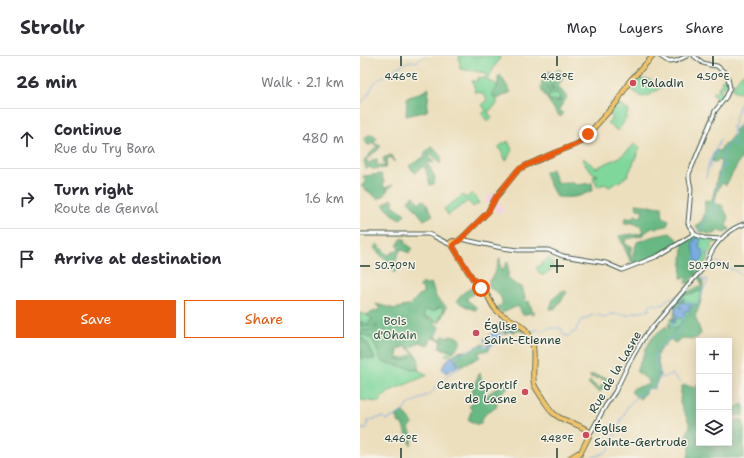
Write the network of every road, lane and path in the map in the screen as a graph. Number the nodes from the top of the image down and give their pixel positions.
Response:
1 (653, 56) edge
2 (660, 56) edge
3 (687, 56) edge
4 (695, 56) edge
5 (744, 224) edge
6 (360, 234) edge
7 (694, 234) junction
8 (462, 238) junction
9 (719, 239) junction
10 (452, 244) junction
11 (590, 433) junction
12 (580, 454) edge
13 (570, 458) edge

1 - 8 main road
2 - 3 street
4 - 7 street
5 - 9 street, Rue de la Lasne
6 - 10 street
7 - 8 street
7 - 9 street
8 - 10 main road
9 - 11 street, Rue de la Lasne
10 - 11 main road
11 - 12 main road
12 - 13 main road

